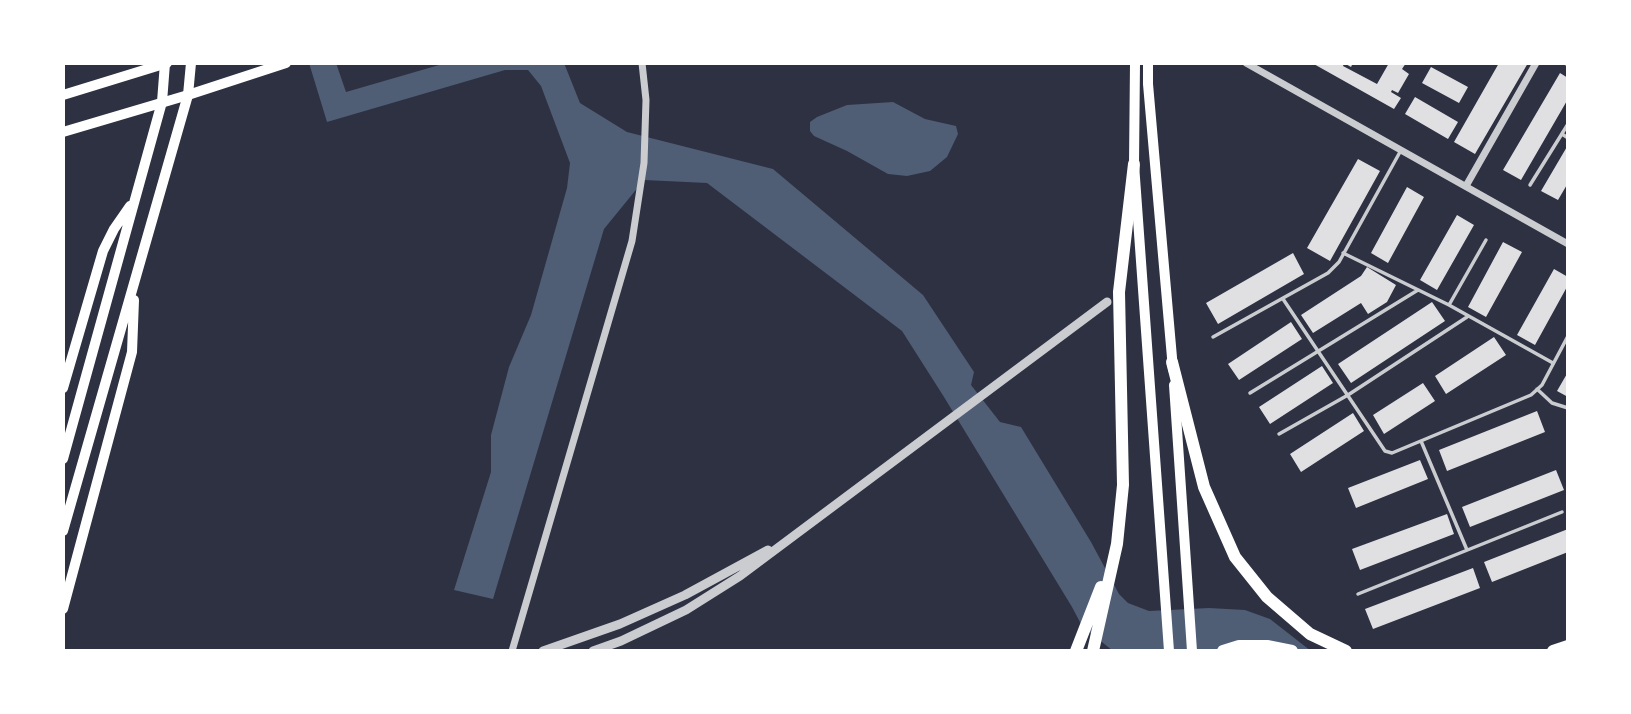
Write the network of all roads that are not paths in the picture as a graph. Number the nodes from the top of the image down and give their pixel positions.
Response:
1 (166, 63) edge
2 (191, 63) edge
3 (286, 63) edge
4 (642, 63) edge
5 (1135, 63) edge
6 (1148, 63) edge
7 (1246, 63) edge
8 (1536, 63) edge
9 (63, 95) edge
10 (188, 95) junction
11 (162, 102) junction
12 (1568, 124) edge
13 (63, 132) edge
14 (1562, 134) junction
15 (1568, 138) edge
16 (1401, 150) junction
17 (1134, 164) junction
18 (1530, 185) dead end
19 (1466, 186) junction
20 (135, 200) junction
21 (1486, 240) dead end
22 (1568, 244) edge
23 (1343, 253) junction
24 (135, 283) junction
25 (1418, 290) junction
26 (1283, 299) junction
27 (1107, 302) dead end
28 (1448, 305) junction
29 (1468, 316) junction
30 (1213, 337) dead end
31 (1568, 337) edge
32 (1318, 351) junction
33 (1172, 362) junction
34 (1553, 363) junction
35 (63, 388) edge
36 (1537, 389) junction
37 (1250, 393) dead end
38 (1348, 395) junction
39 (1568, 408) edge
40 (1279, 434) dead end
41 (1421, 441) junction
42 (63, 459) edge
43 (1562, 512) dead end
44 (63, 531) edge
45 (788, 540) junction
46 (1117, 544) junction
47 (1466, 551) junction
48 (1358, 594) dead end
49 (63, 609) edge
50 (1568, 646) edge
51 (512, 651) edge
52 (543, 651) edge
53 (593, 651) edge
54 (1076, 651) edge
55 (1093, 651) edge
56 (1170, 651) edge
57 (1192, 651) edge
58 (1223, 651) edge
59 (1292, 651) edge
60 (1346, 651) edge
61 (1553, 651) edge

1 - 9 main road
1 - 11 main road
2 - 10 main road
3 - 10 main road
4 - 51 street
5 - 17 main road
6 - 33 main road
7 - 16 street
8 - 19 street
10 - 11 main road
10 - 24 main road
11 - 13 main road
11 - 20 main road
12 - 14 lane
14 - 15 lane
14 - 18 lane
16 - 19 street
16 - 23 lane
17 - 46 highway
17 - 56 main road
19 - 22 street
20 - 35 main road
20 - 42 main road
21 - 28 lane
23 - 25 lane
23 - 26 lane
24 - 44 main road
24 - 49 main road
25 - 28 lane
25 - 32 lane
26 - 30 lane
26 - 32 lane
27 - 45 street
28 - 29 lane
29 - 34 lane
29 - 38 lane
31 - 34 lane
32 - 37 lane
32 - 38 lane
33 - 57 main road
33 - 60 highway
34 - 36 lane
36 - 39 lane
36 - 41 lane
38 - 40 lane
38 - 41 lane
41 - 47 lane
43 - 47 lane
45 - 52 street
45 - 53 street
46 - 54 highway
46 - 55 highway
47 - 48 lane
50 - 61 highway
58 - 59 highway

